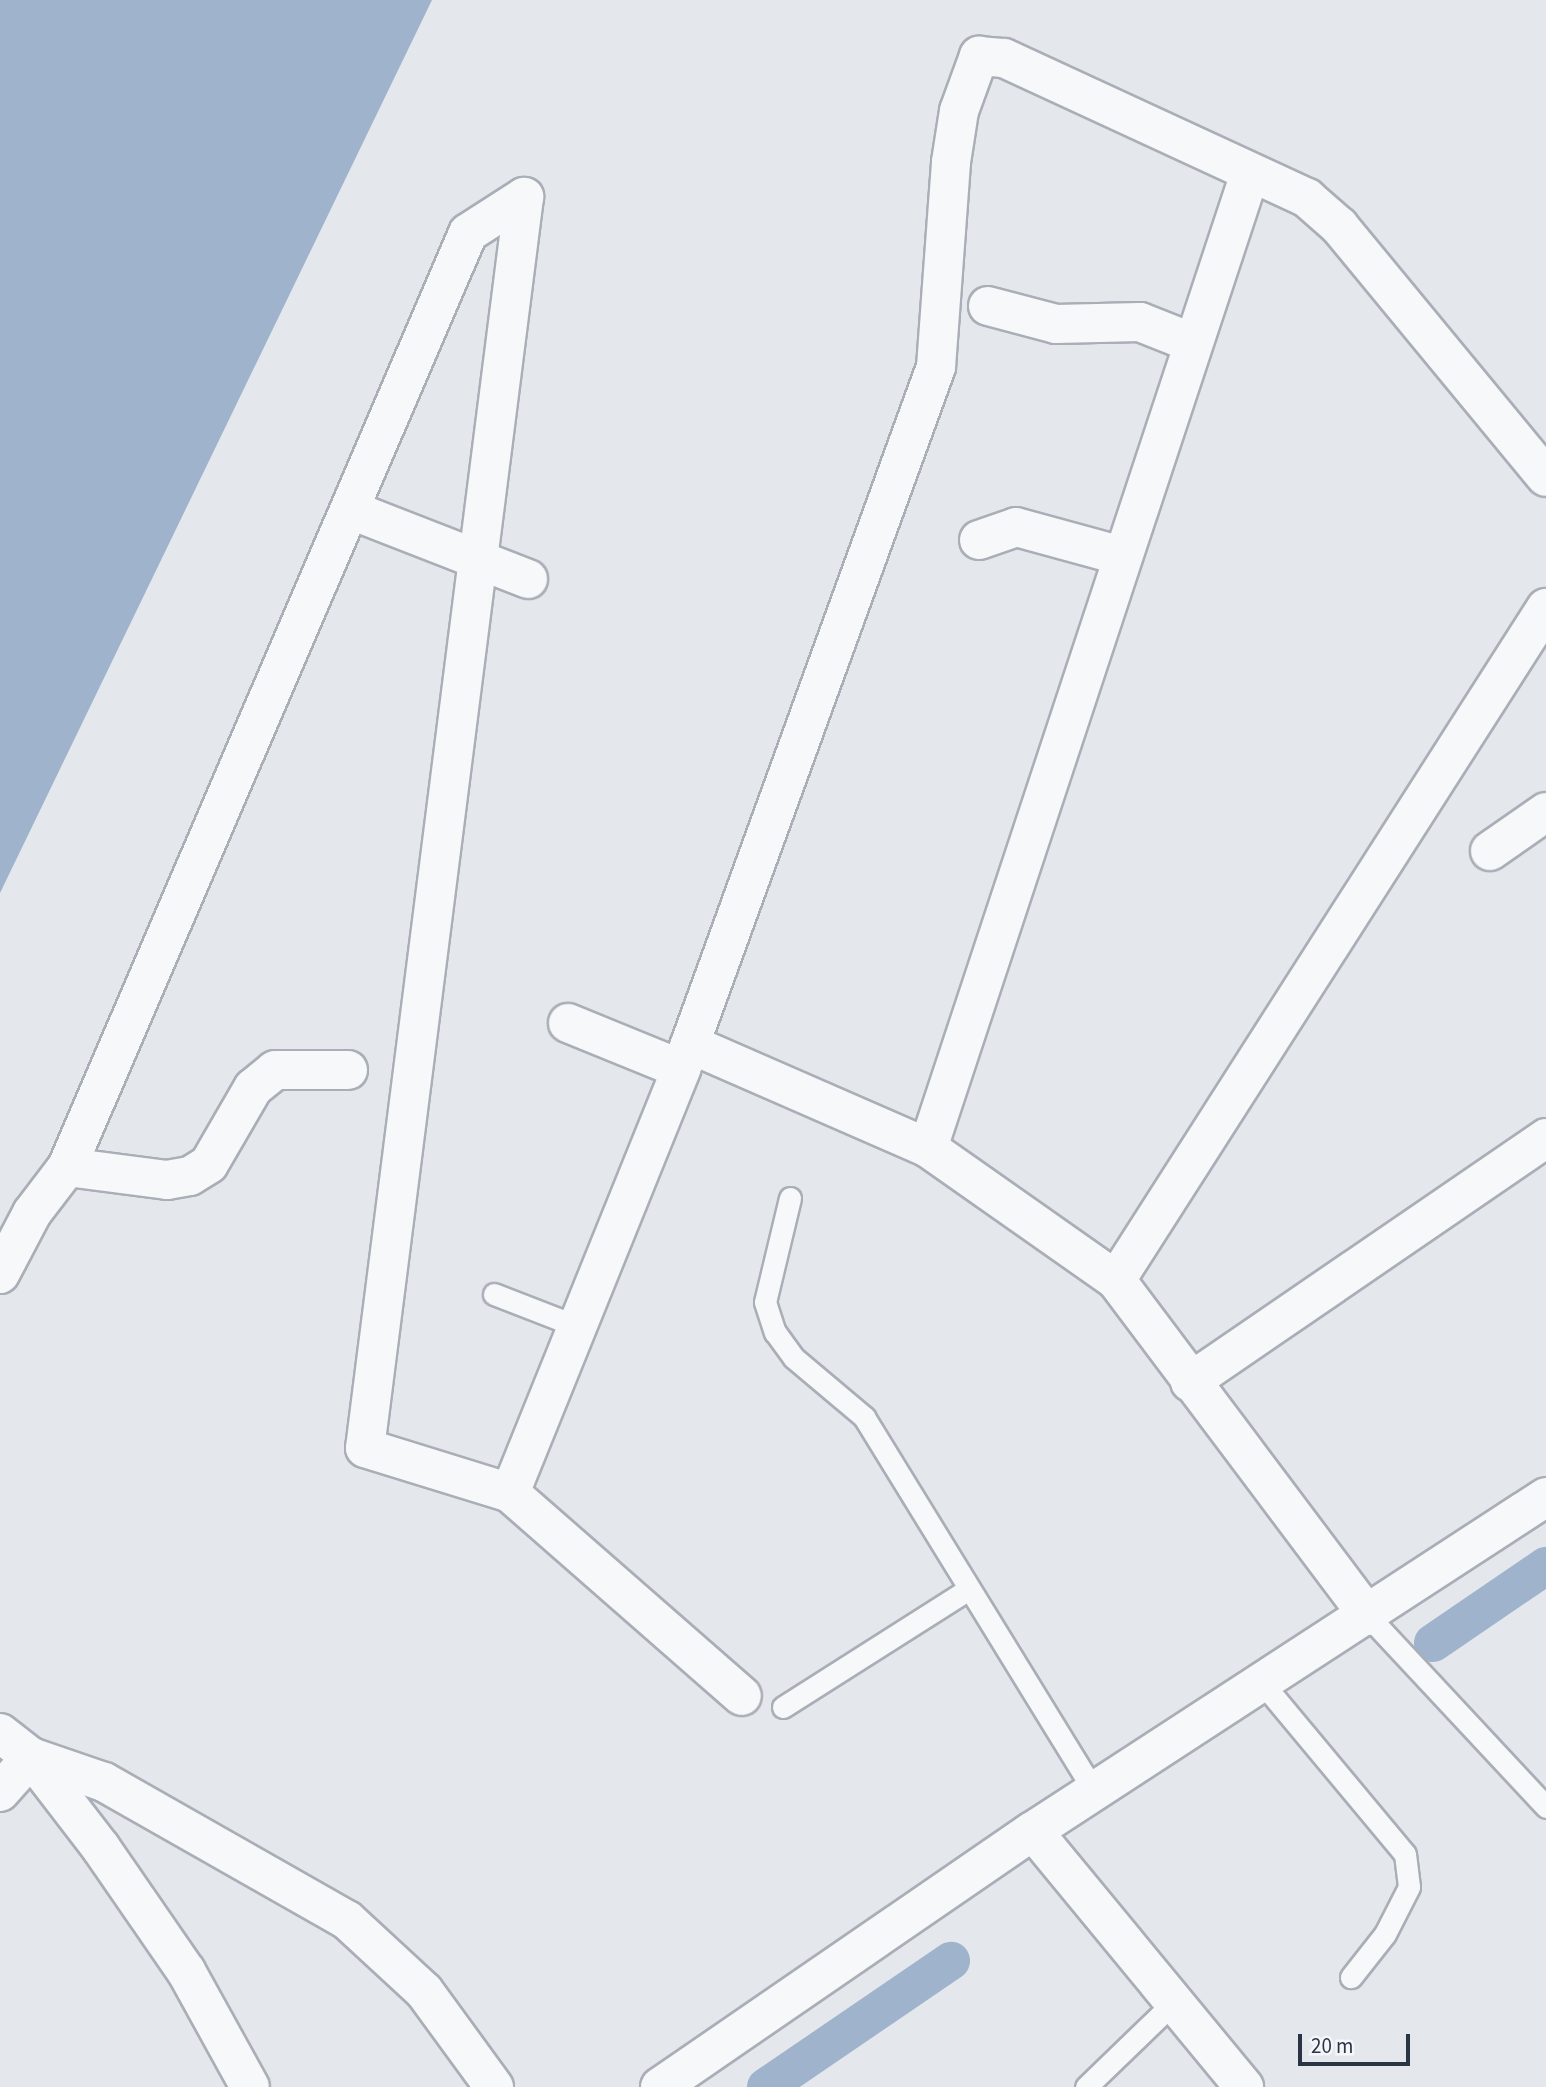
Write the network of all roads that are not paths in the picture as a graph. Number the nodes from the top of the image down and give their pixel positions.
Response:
1 (1249, 176) junction
2 (988, 306) dead end
3 (1193, 342) junction
4 (1546, 477) edge
5 (351, 510) junction
6 (979, 540) dead end
7 (1122, 556) junction
8 (478, 559) junction
9 (528, 579) dead end
10 (1546, 608) edge
11 (1546, 812) edge
12 (1490, 852) dead end
13 (568, 1023) dead end
14 (686, 1057) junction
15 (348, 1070) dead end
16 (1546, 1138) edge
17 (928, 1148) junction
18 (67, 1167) junction
19 (790, 1198) dead end
20 (0, 1274) edge
21 (1115, 1280) junction
22 (495, 1294) dead end
23 (579, 1327) junction
24 (1190, 1382) junction
25 (510, 1493) junction
26 (1546, 1497) edge
27 (966, 1591) junction
28 (1368, 1616) junction
29 (1264, 1685) junction
30 (742, 1696) dead end
31 (783, 1707) dead end
32 (0, 1733) edge
33 (31, 1757) junction
34 (1094, 1791) junction
35 (0, 1792) edge
36 (1546, 1807) edge
37 (1033, 1831) junction
38 (1351, 1977) dead end
39 (1174, 2002) junction
40 (250, 2087) edge
41 (494, 2087) edge
42 (660, 2087) edge
43 (1086, 2087) edge
44 (1244, 2087) edge

1 - 3 street
1 - 4 street
1 - 14 street
2 - 3 street
3 - 7 street
5 - 8 street
5 - 8 street
5 - 18 street
6 - 7 street
7 - 17 street
8 - 9 street
8 - 25 street
10 - 21 street
11 - 12 street
13 - 14 street
14 - 17 street
14 - 23 street
15 - 18 street
16 - 24 street
17 - 21 street
18 - 20 street
19 - 27 lane
21 - 24 street
22 - 23 lane
23 - 25 street
24 - 28 street
25 - 30 street
26 - 28 street
27 - 31 lane
27 - 34 lane
28 - 29 street
28 - 36 lane
29 - 34 street
29 - 38 lane
32 - 33 street
33 - 35 street
33 - 40 street
33 - 41 street
34 - 37 street
37 - 39 street
37 - 42 street
39 - 43 lane
39 - 44 street

